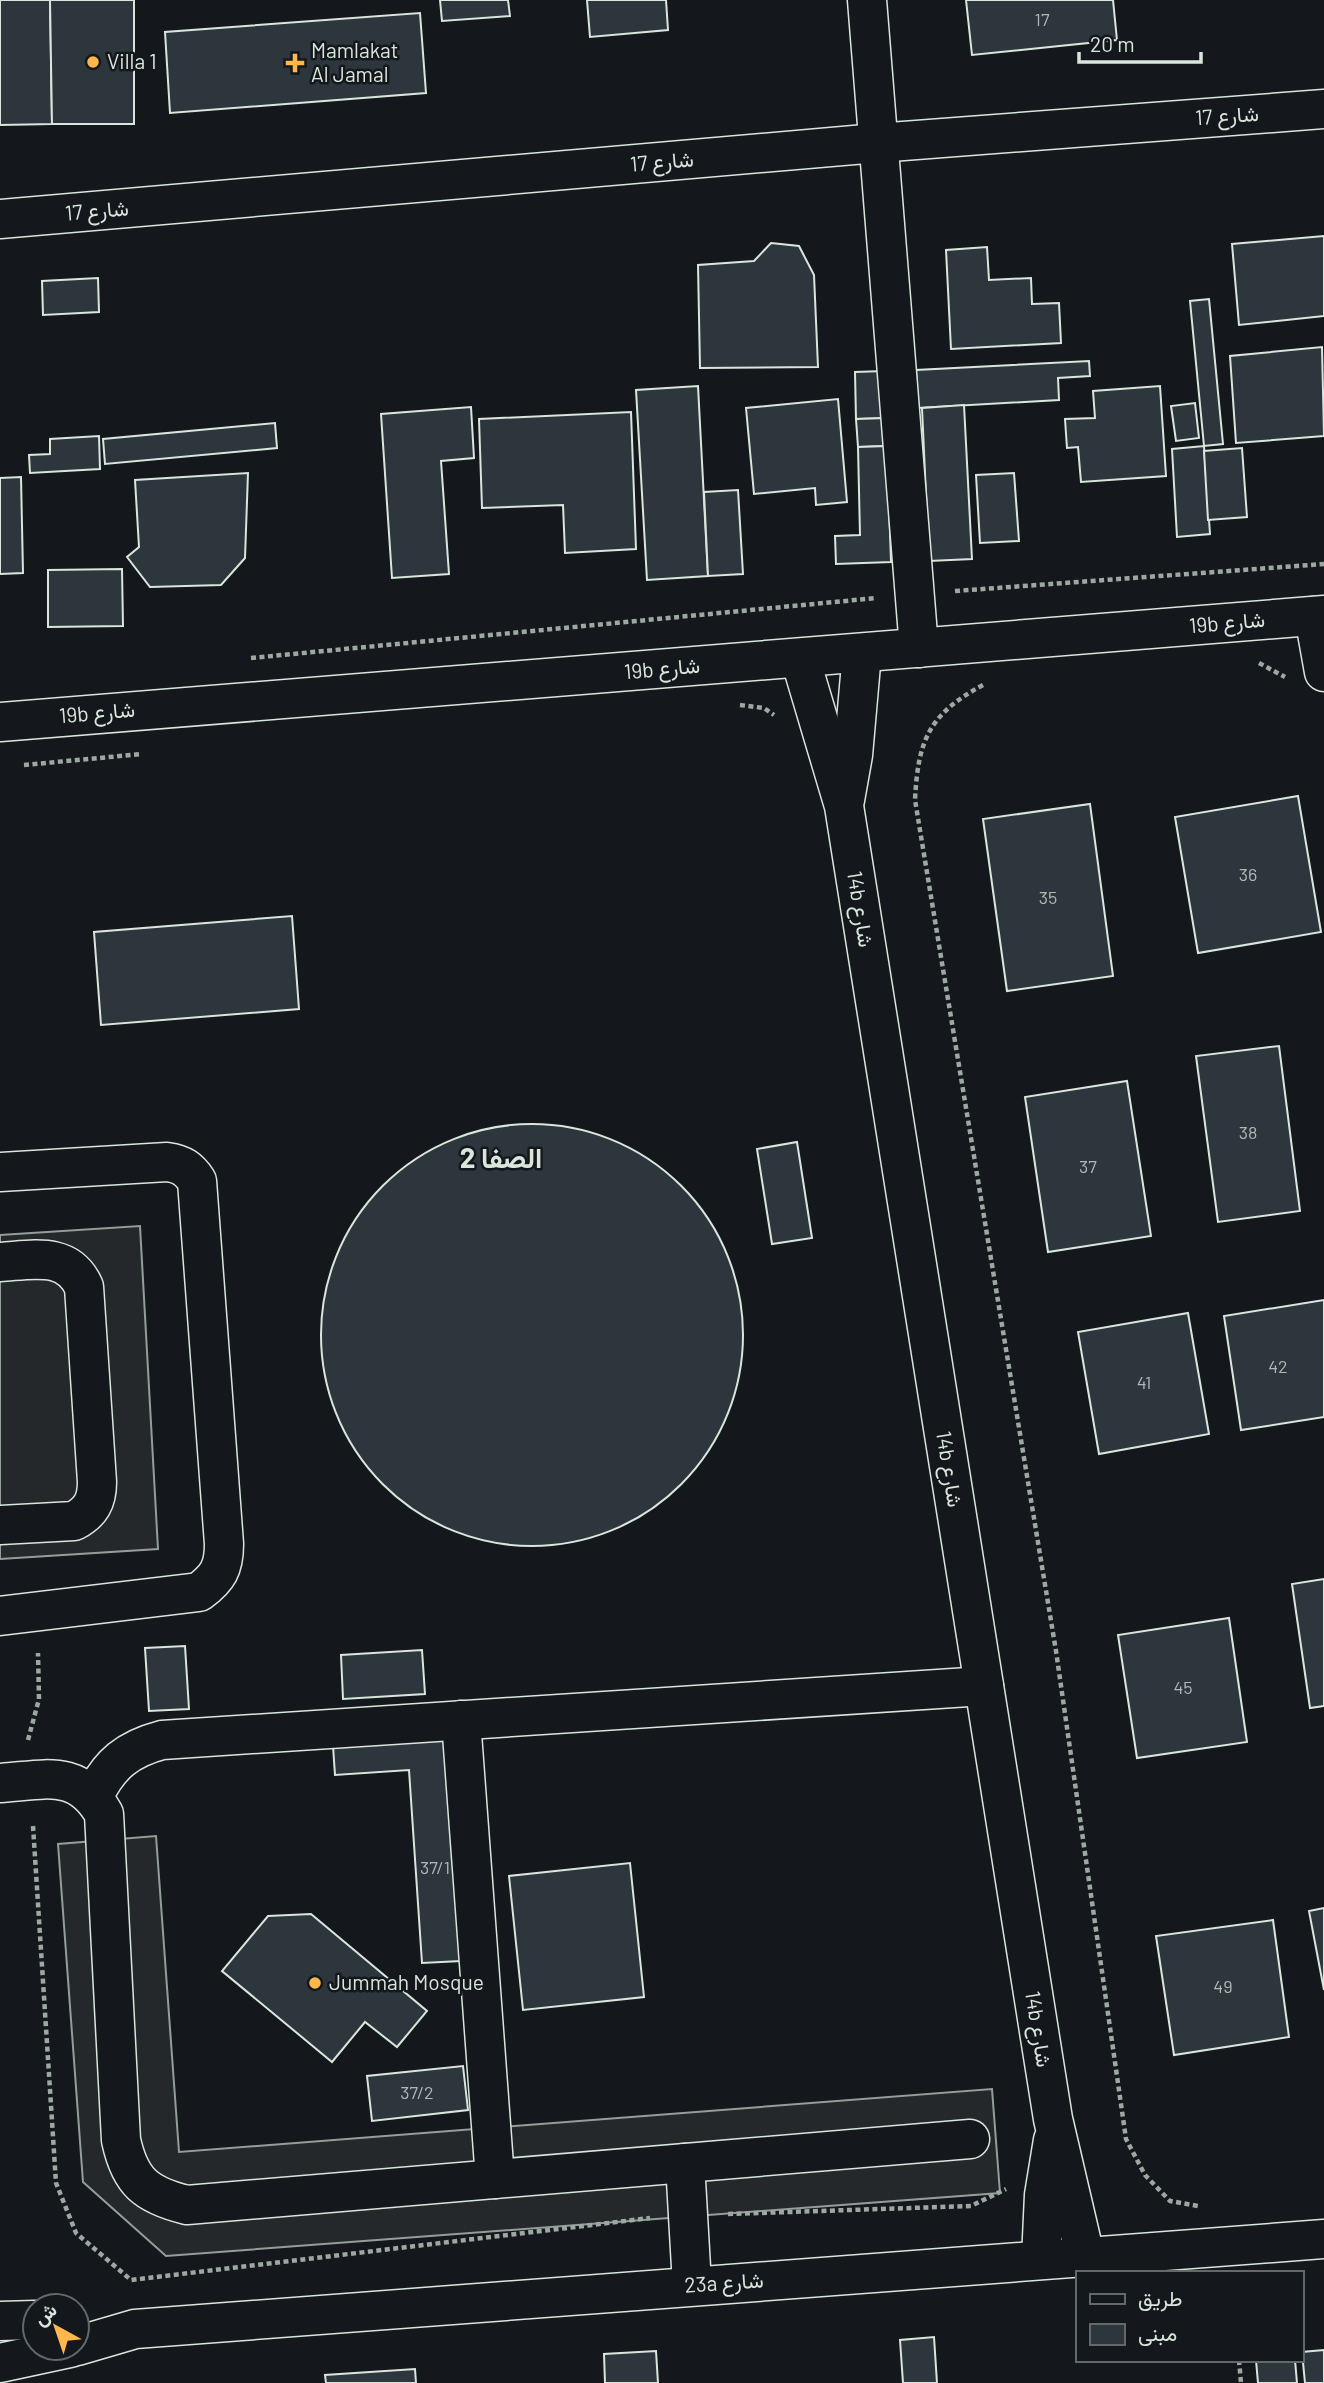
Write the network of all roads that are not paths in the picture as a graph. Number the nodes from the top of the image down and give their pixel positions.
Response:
1 (867, 0) edge
2 (1324, 109) edge
3 (877, 143) junction
4 (0, 219) edge
5 (1319, 616) edge
6 (919, 648) junction
7 (862, 653) junction
8 (800, 658) junction
9 (1310, 678) edge
10 (0, 722) edge
11 (844, 806) junction
12 (0, 1172) edge
13 (0, 1262) edge
14 (0, 1525) edge
15 (0, 1616) edge
16 (984, 1686) junction
17 (461, 1720) junction
18 (0, 1783) edge
19 (94, 1796) junction
20 (1055, 2131) junction
21 (970, 2139) dead end
22 (685, 2163) junction
23 (495, 2179) junction
24 (1324, 2239) edge
25 (1085, 2256) junction
26 (1041, 2259) junction
27 (692, 2285) junction
28 (21, 2320) edge
29 (0, 2321) edge
30 (91, 2325) edge
31 (125, 2330) junction
32 (91, 2341) edge
33 (21, 2358) edge
34 (0, 2363) edge

1 - 3 street
2 - 3 street, شارع 17
3 - 4 street, شارع 17
3 - 6 street
5 - 6 street, 19b شارع
5 - 9 street
6 - 7 street, 19b شارع
7 - 8 street, 19b شارع
7 - 11 street, 14b شارع
8 - 10 street, 19b شارع
8 - 11 street, 14b شارع
11 - 16 street, 14b شارع
12 - 15 street
13 - 14 street
16 - 17 street
16 - 20 street, 14b شارع
17 - 19 street
17 - 23 street
18 - 19 street
19 - 23 street
20 - 25 street, 14b شارع
20 - 26 street, 14b شارع
21 - 22 street
22 - 23 street
22 - 27 street
24 - 25 street, 23a شارع
25 - 26 street, 23a شارع
26 - 27 street, 23a شارع
27 - 31 street, 23a شارع
28 - 29 street
30 - 31 street, 23a شارع
31 - 32 street, 23a شارع
33 - 34 street

